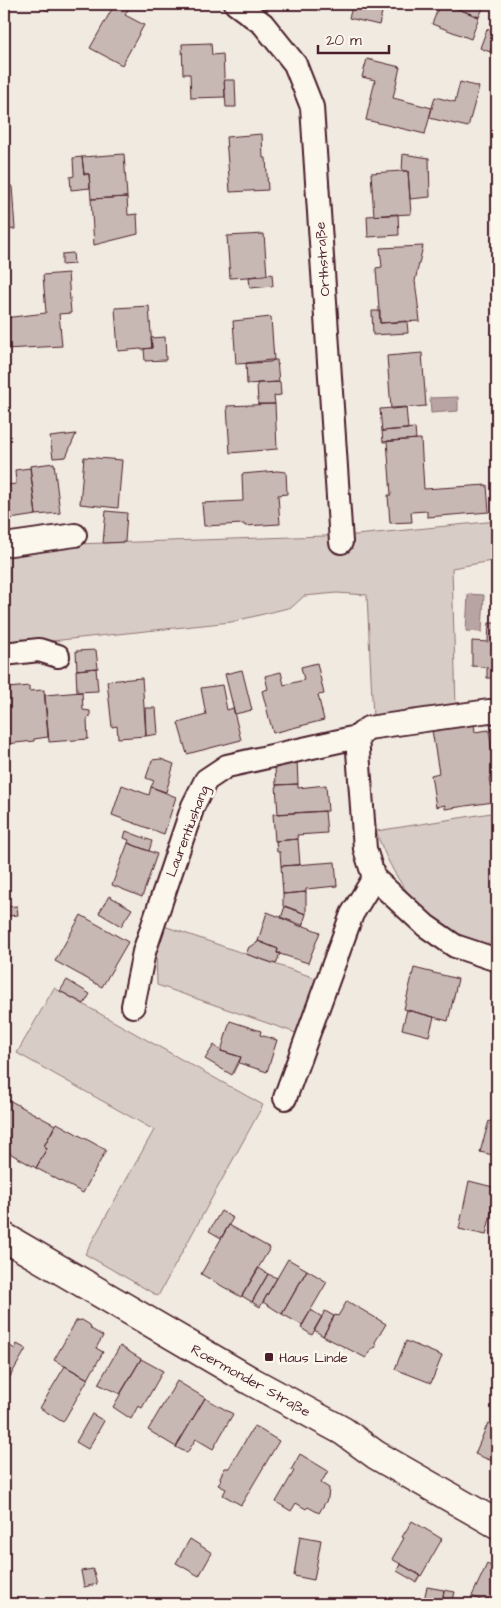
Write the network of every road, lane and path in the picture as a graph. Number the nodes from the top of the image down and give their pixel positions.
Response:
1 (236, 4) edge
2 (75, 535) dead end
3 (341, 542) dead end
4 (4, 545) edge
5 (4, 654) edge
6 (58, 656) dead end
7 (497, 712) edge
8 (357, 737) junction
9 (374, 878) junction
10 (497, 960) edge
11 (133, 1006) dead end
12 (285, 1098) dead end
13 (4, 1237) edge
14 (497, 1524) edge

1 - 3 street, Orthstraße
2 - 4 street
5 - 6 street
7 - 8 street, Laurentiushang
8 - 9 street
8 - 11 street, Laurentiushang
9 - 10 street
9 - 12 street
13 - 14 main road, Roermonder Straße

